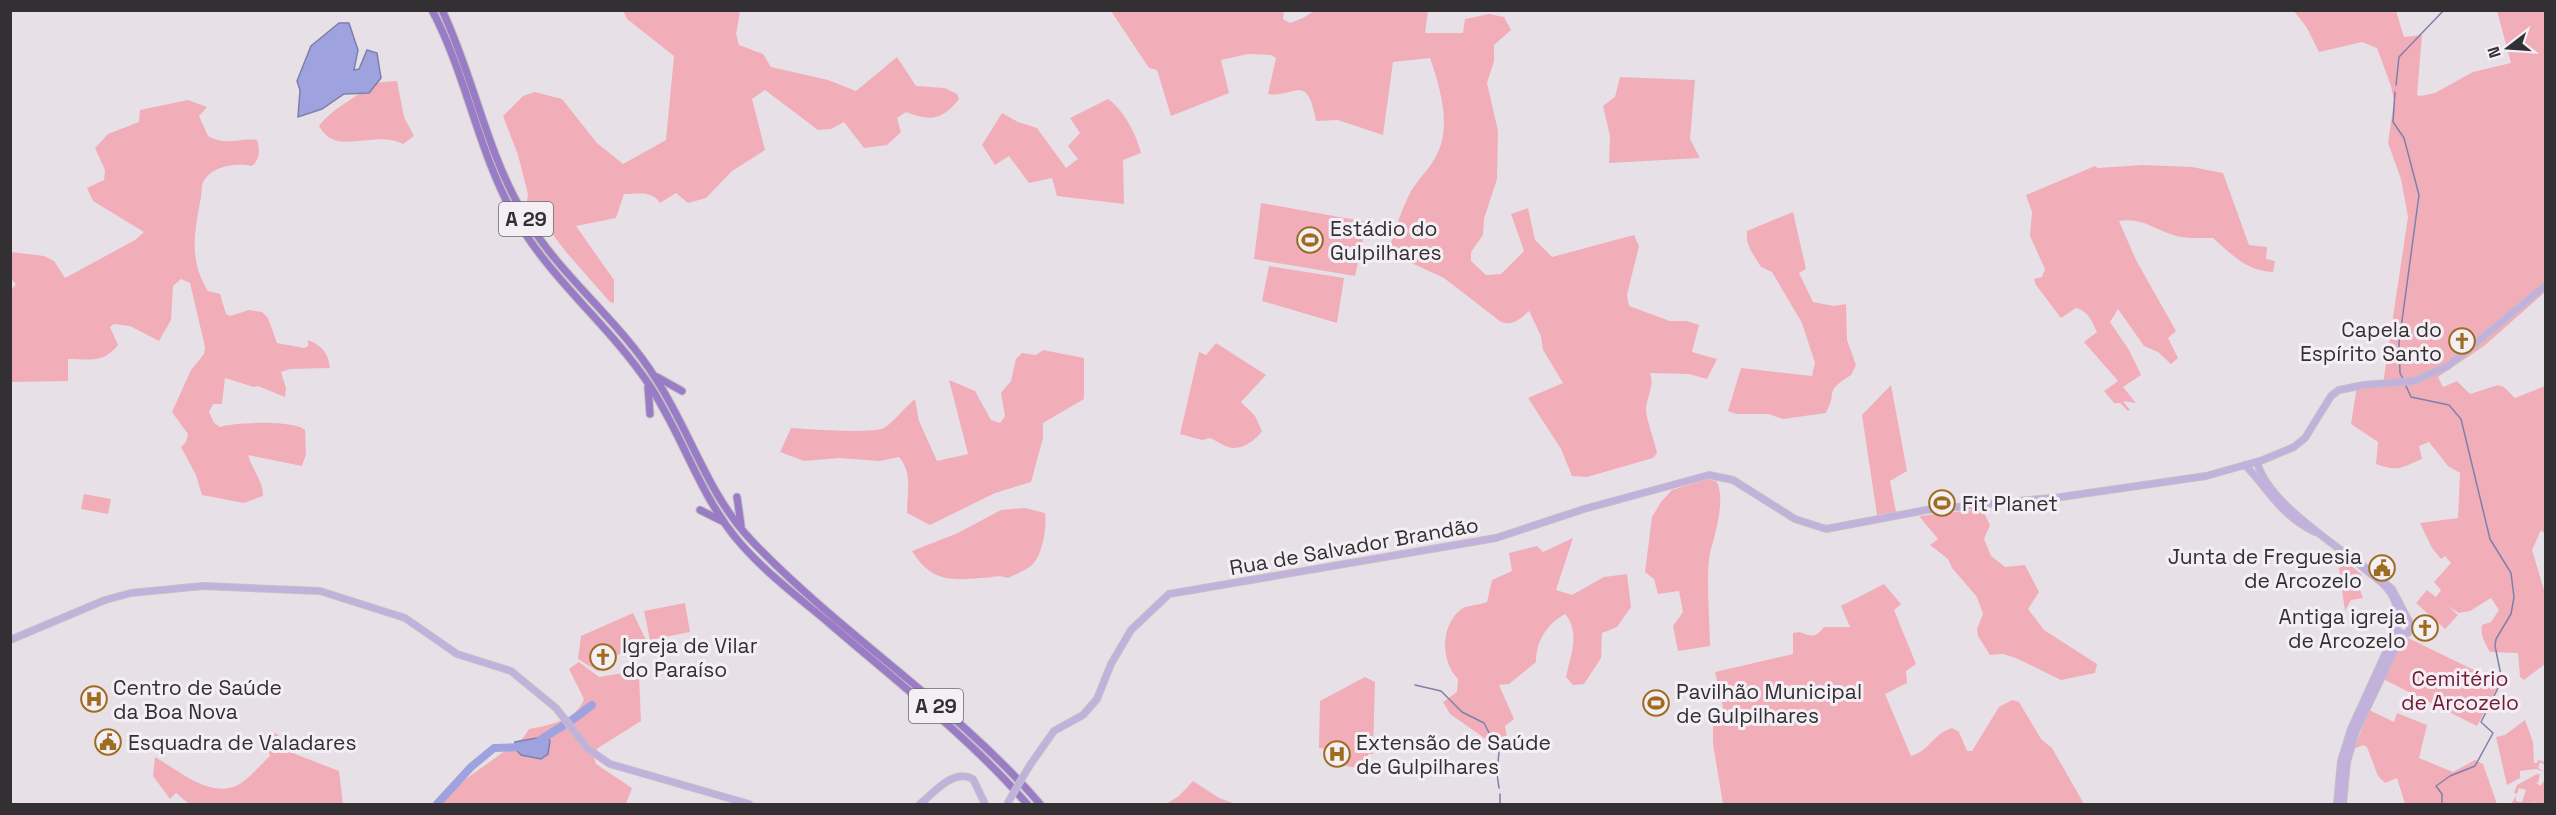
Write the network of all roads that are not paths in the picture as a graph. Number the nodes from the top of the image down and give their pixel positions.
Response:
1 (432, 10) edge
2 (442, 10) edge
3 (2546, 285) edge
4 (654, 376) junction
5 (646, 381) junction
6 (682, 391) dead end
7 (650, 414) dead end
8 (2257, 462) junction
9 (2245, 465) junction
10 (2256, 472) junction
11 (737, 497) dead end
12 (700, 510) dead end
13 (725, 522) junction
14 (742, 530) junction
15 (2348, 554) junction
16 (2408, 621) junction
17 (2397, 625) junction
18 (2405, 634) junction
19 (10, 640) edge
20 (2370, 692) junction
21 (749, 804) edge
22 (920, 804) edge
23 (985, 804) edge
24 (1007, 804) edge
25 (1027, 804) edge
26 (1040, 804) edge
27 (2337, 804) edge
28 (2343, 804) edge

1 - 5 highway, A 29
2 - 4 highway, A 29
3 - 8 main road, Rua de Salvador Brandão
4 - 6 highway
4 - 14 highway, A 29
5 - 7 highway
5 - 13 highway, A 29
8 - 9 main road, Rua de Salvador Brandão
8 - 10 main road
9 - 10 main road
9 - 24 main road, Rua de Salvador Brandão, bridge
10 - 15 main road
11 - 14 highway
12 - 13 highway
13 - 25 highway, A 29
14 - 26 highway, A 29
15 - 16 main road
15 - 17 main road
16 - 17 main road
16 - 18 main road
17 - 18 main road
17 - 20 main road
18 - 20 main road
19 - 21 main road
20 - 27 main road
20 - 28 main road
22 - 23 main road

